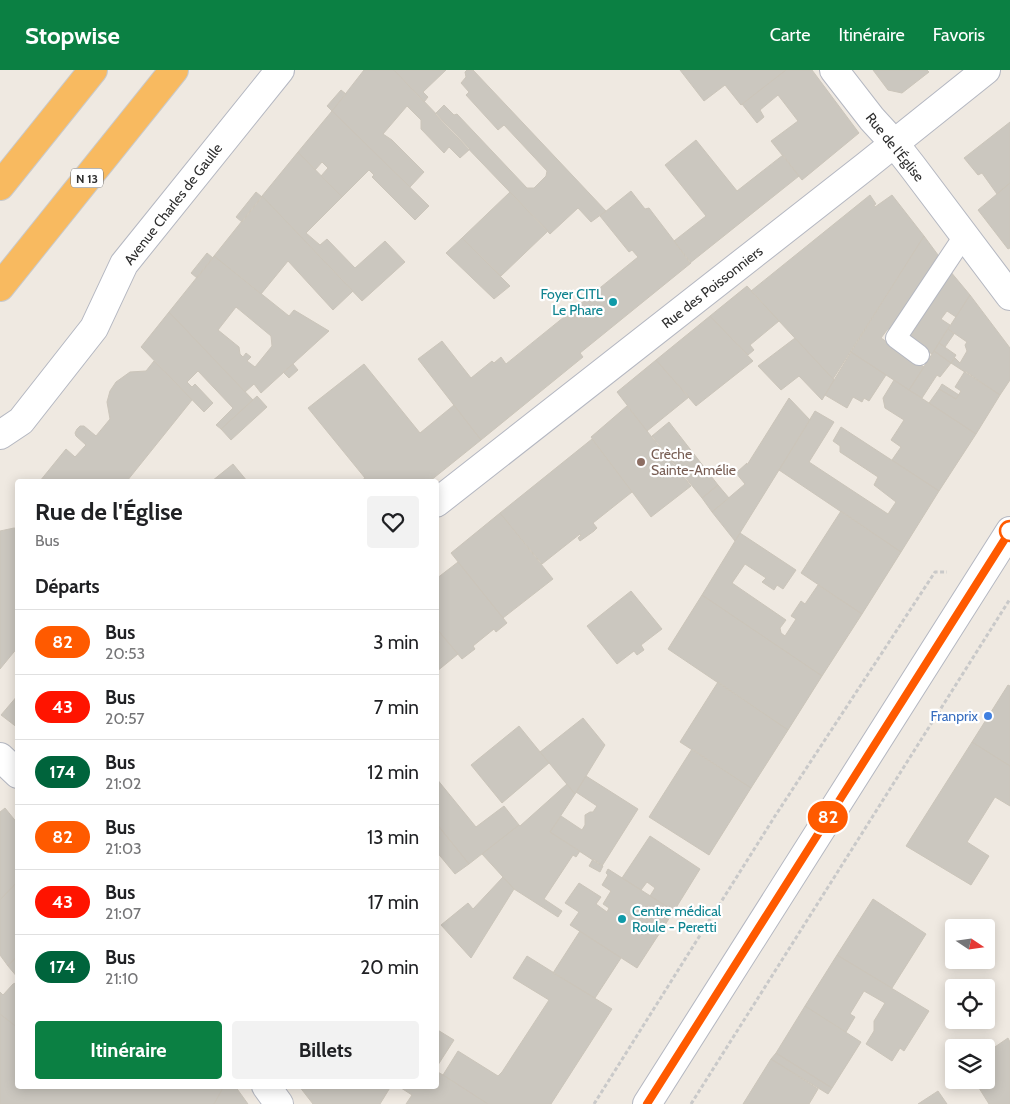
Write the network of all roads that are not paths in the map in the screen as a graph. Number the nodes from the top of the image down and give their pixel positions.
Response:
1 (93, 70) edge
2 (174, 70) edge
3 (280, 70) edge
4 (834, 70) edge
5 (986, 70) edge
6 (894, 143) junction
7 (0, 186) edge
8 (964, 236) junction
9 (0, 287) edge
10 (1010, 296) edge
11 (919, 355) dead end
12 (0, 435) edge
13 (439, 501) edge
14 (1010, 531) edge
15 (0, 757) edge
16 (15, 771) edge
17 (268, 1089) edge
18 (279, 1104) edge
19 (647, 1104) edge

1 - 7 highway
2 - 9 highway, N 13
3 - 12 street, Avenue Charles de Gaulle
4 - 6 street, Rue de l'Église
5 - 6 street, Rue des Poissonniers
6 - 8 street, Rue de l'Église
6 - 13 street, Rue des Poissonniers
8 - 10 street, Rue de l'Église
8 - 11 lane
14 - 19 street
15 - 16 street
17 - 18 street

